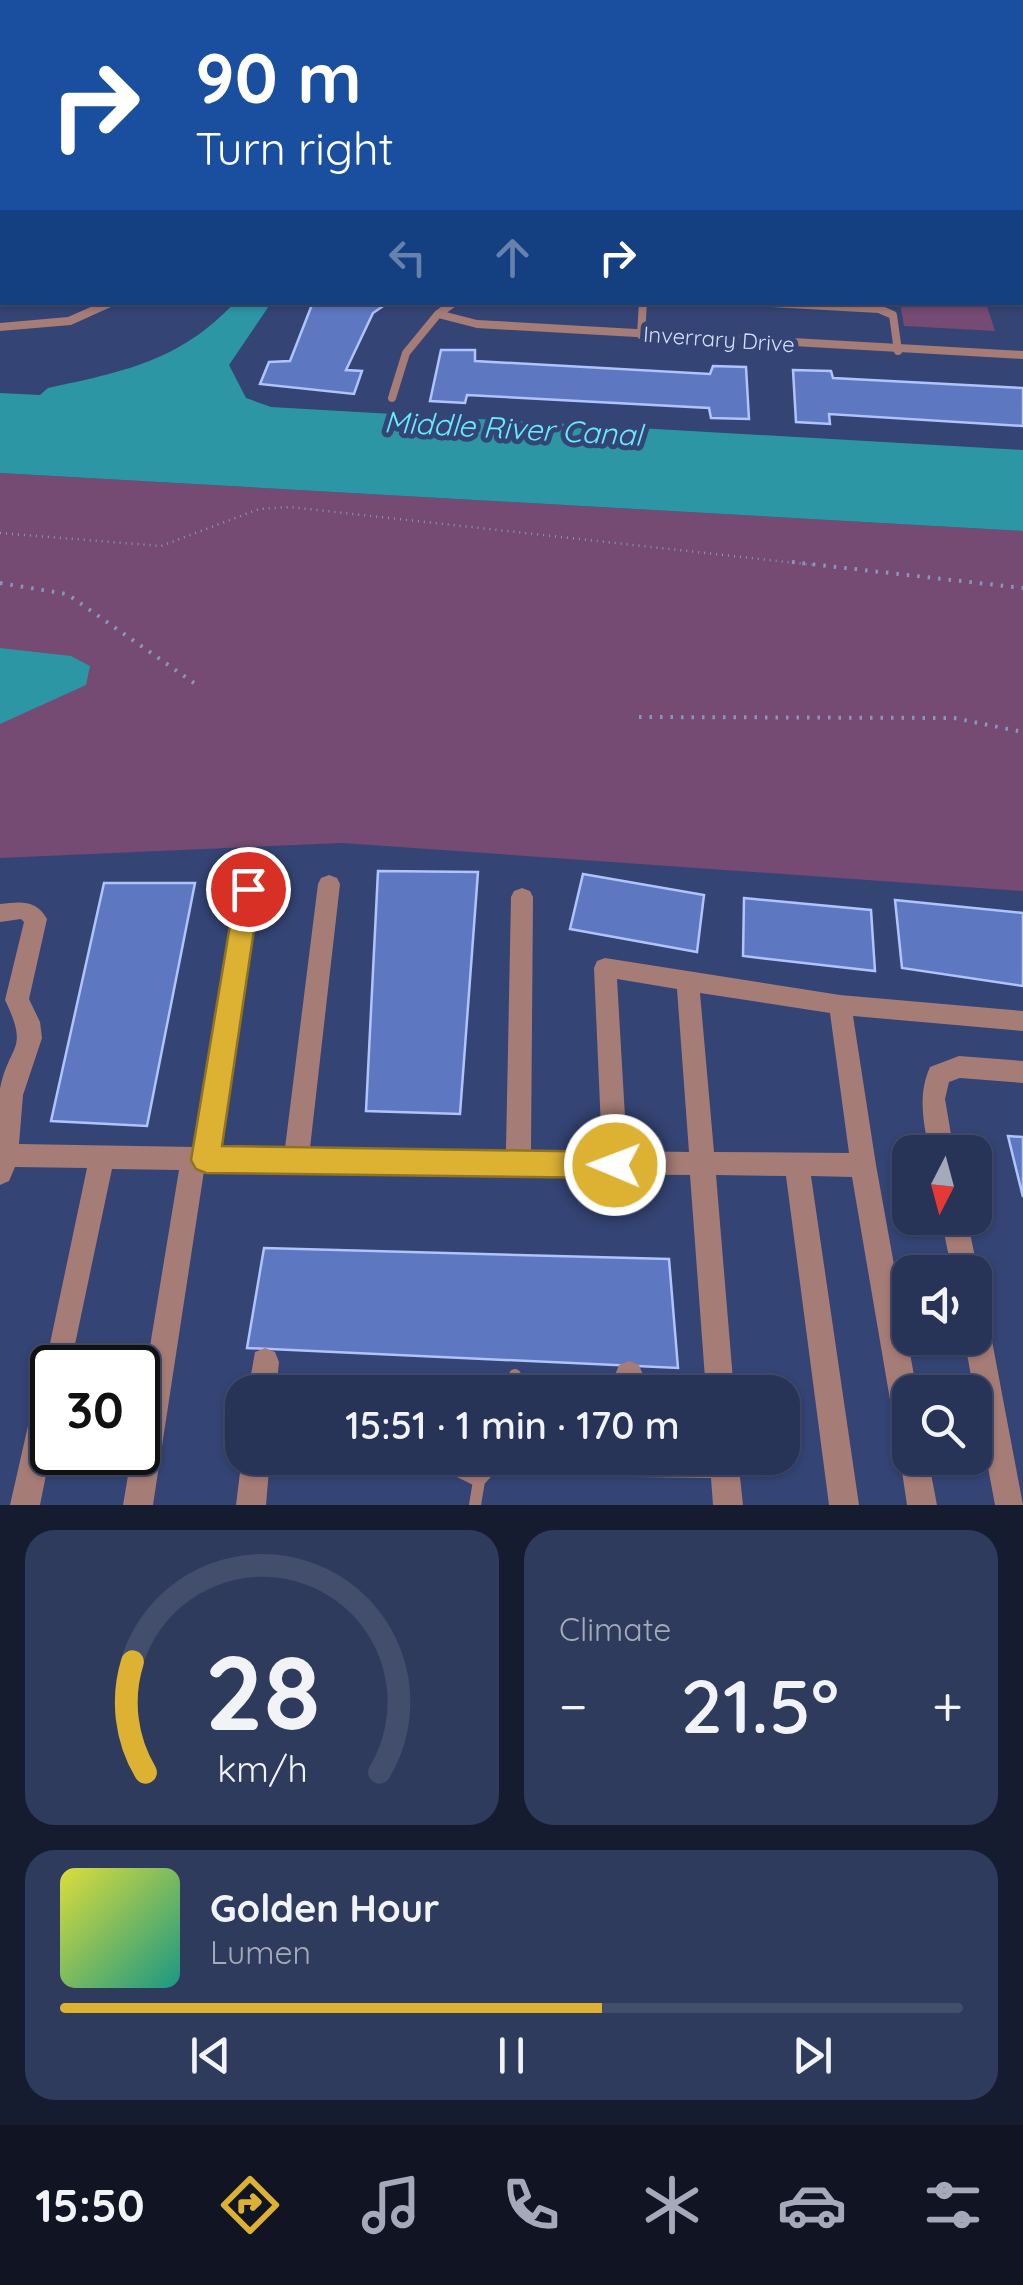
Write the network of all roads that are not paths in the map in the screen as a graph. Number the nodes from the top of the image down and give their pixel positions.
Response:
1 (109, 305) edge
2 (452, 305) edge
3 (642, 305) edge
4 (806, 305) edge
5 (438, 314) junction
6 (0, 327) edge
7 (641, 334) junction
8 (898, 350) junction
9 (1023, 355) edge
10 (392, 398) dead end
11 (328, 884) dead end
12 (248, 889) dead end
13 (522, 897) dead end
14 (0, 913) edge
15 (688, 982) junction
16 (8, 1001) edge
17 (840, 1005) junction
18 (1023, 1021) edge
19 (9, 1072) edge
20 (1023, 1072) edge
21 (938, 1135) edge
22 (102, 1157) junction
23 (199, 1159) junction
24 (296, 1160) junction
25 (2, 1161) edge
26 (518, 1163) junction
27 (615, 1165) junction
28 (704, 1166) junction
29 (797, 1166) junction
30 (863, 1166) junction
31 (61, 1345) edge
32 (981, 1355) edge
33 (266, 1362) dead end
34 (264, 1375) edge
35 (719, 1375) edge
36 (900, 1375) edge
37 (32, 1475) edge
38 (254, 1475) edge
39 (467, 1475) edge
40 (485, 1475) edge
41 (725, 1475) edge
42 (917, 1475) edge
43 (480, 1481) junction
44 (26, 1505) edge
45 (138, 1505) edge
46 (251, 1505) edge
47 (475, 1505) edge
48 (728, 1505) edge
49 (844, 1505) edge
50 (922, 1505) edge
51 (1010, 1505) edge

1 - 6 street
2 - 5 lane
3 - 7 lane
4 - 8 lane
5 - 7 lane, Inverrary Drive
5 - 10 lane
7 - 8 lane, Inverrary Drive
8 - 9 lane, Inverrary Drive
11 - 24 street
12 - 23 street
13 - 26 street
14 - 16 street
15 - 17 street
15 - 27 street
15 - 28 street
16 - 19 street
17 - 18 street
17 - 30 street
19 - 25 street
20 - 21 street
22 - 23 street
22 - 25 street
22 - 31 street
23 - 24 street
23 - 45 street
24 - 26 street
26 - 27 street
27 - 28 street
28 - 29 street
28 - 35 street
29 - 30 street
29 - 49 street
30 - 36 street
32 - 51 street
33 - 34 street
37 - 44 street
38 - 46 street
39 - 43 lane
40 - 43 lane
41 - 48 street
42 - 50 street
43 - 47 lane

